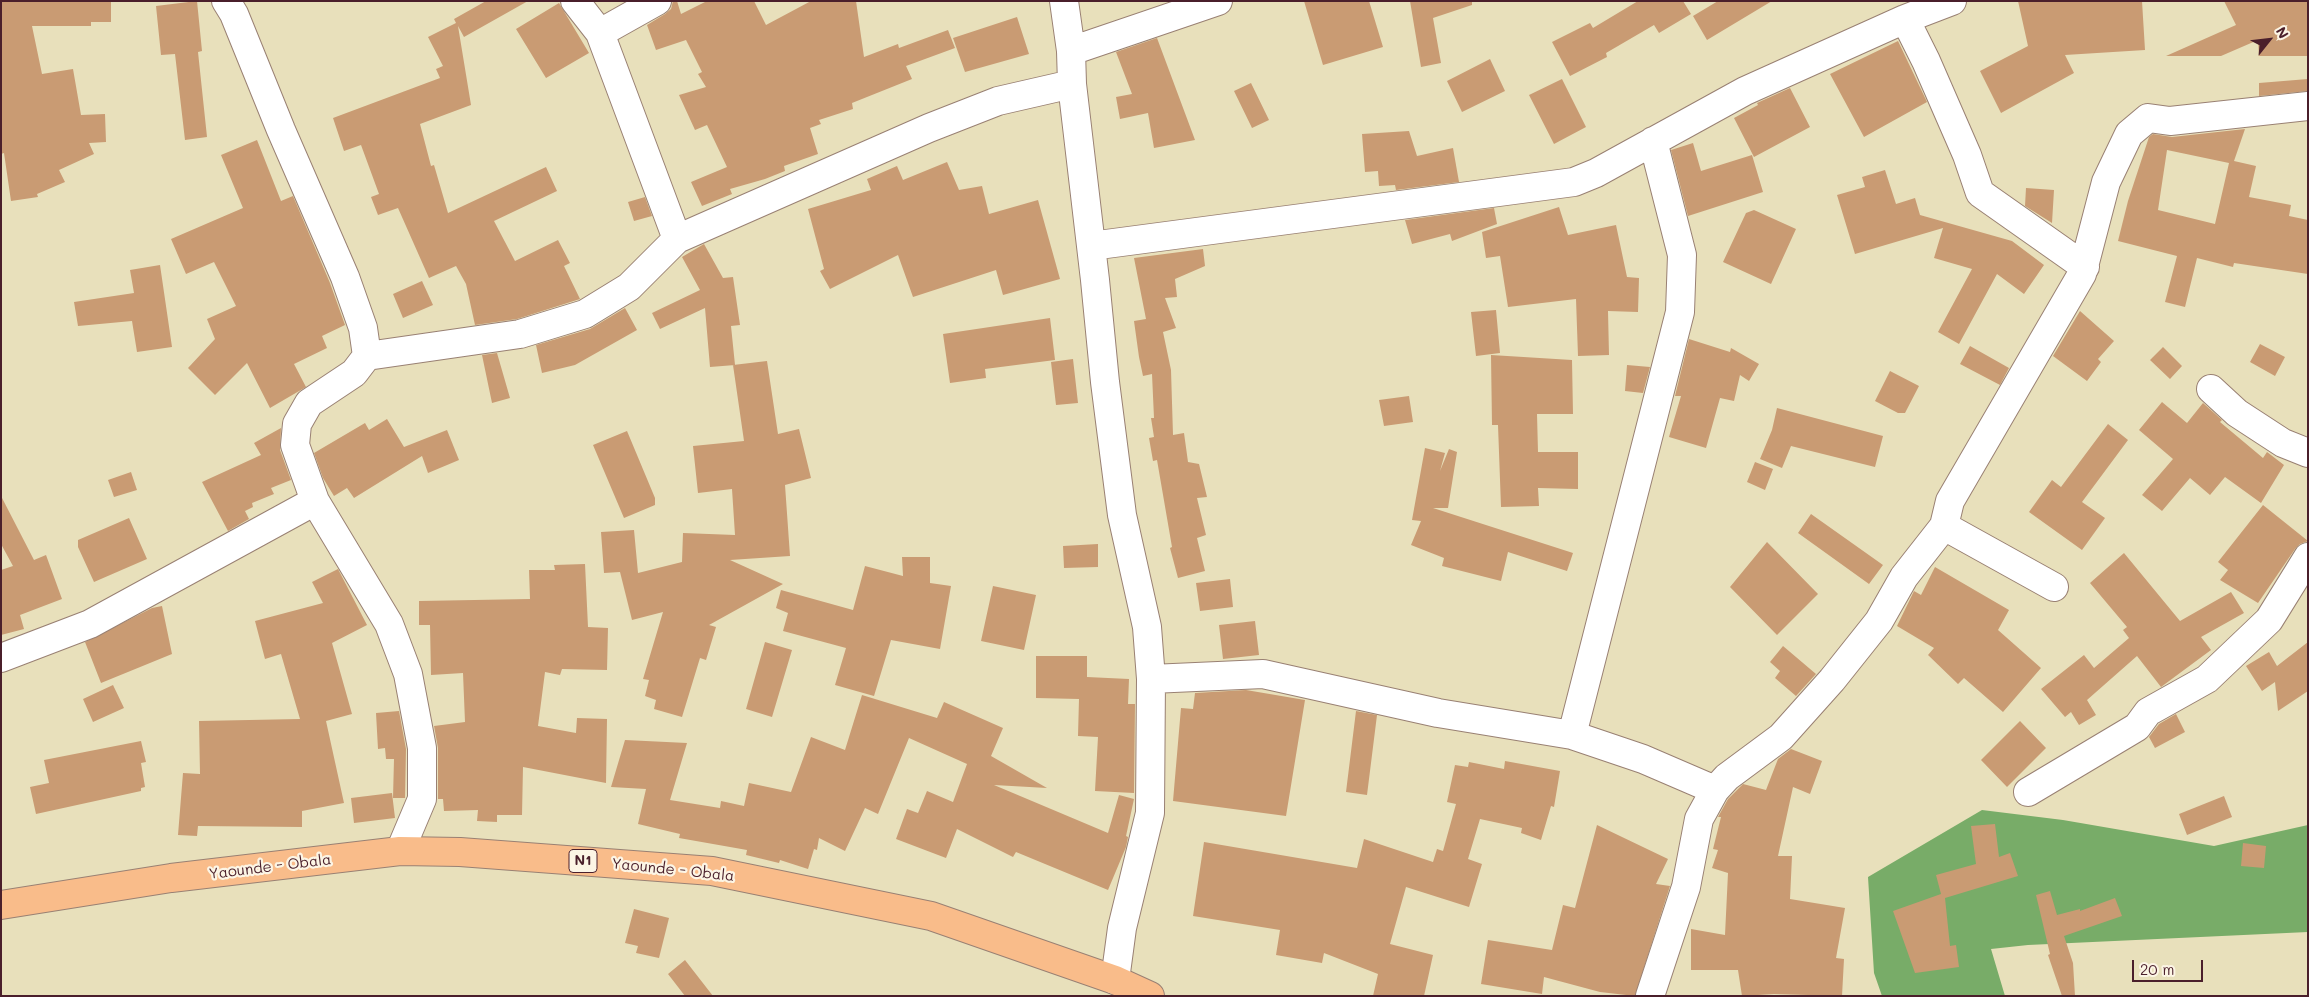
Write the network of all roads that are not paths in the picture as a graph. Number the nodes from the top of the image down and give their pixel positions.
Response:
1 (226, 1) edge
2 (575, 1) edge
3 (657, 1) edge
4 (1064, 1) edge
5 (1218, 1) edge
6 (1952, 1) edge
7 (1905, 19) junction
8 (600, 33) junction
9 (1071, 50) junction
10 (1072, 84) junction
11 (2308, 106) edge
12 (1653, 142) junction
13 (677, 239) junction
14 (1091, 246) junction
15 (2085, 267) junction
16 (367, 356) junction
17 (2211, 389) dead end
18 (2308, 453) edge
19 (315, 500) junction
20 (1944, 526) junction
21 (2308, 557) edge
22 (2054, 587) dead end
23 (1, 658) edge
24 (1151, 679) junction
25 (1572, 735) junction
26 (1715, 790) junction
27 (2028, 792) dead end
28 (400, 852) junction
29 (1, 905) edge
30 (1115, 980) junction
31 (1150, 996) edge
32 (1650, 996) edge

1 - 16 street
2 - 8 street
3 - 8 street
4 - 9 street
5 - 9 street
6 - 7 street
7 - 12 street
7 - 15 street
8 - 13 street
9 - 10 street
10 - 13 street
10 - 14 street
11 - 15 street
12 - 14 street
12 - 25 street
13 - 16 street
14 - 24 street
15 - 20 street
16 - 19 street
17 - 18 street
19 - 23 street
19 - 28 street
20 - 22 street
20 - 26 street
21 - 27 street
24 - 25 street
24 - 30 street
25 - 26 street
26 - 32 street
28 - 29 highway, Yaounde - Obala / N1
28 - 30 highway, Yaounde - Obala / N1
30 - 31 highway, Yaounde - Obala / N1

